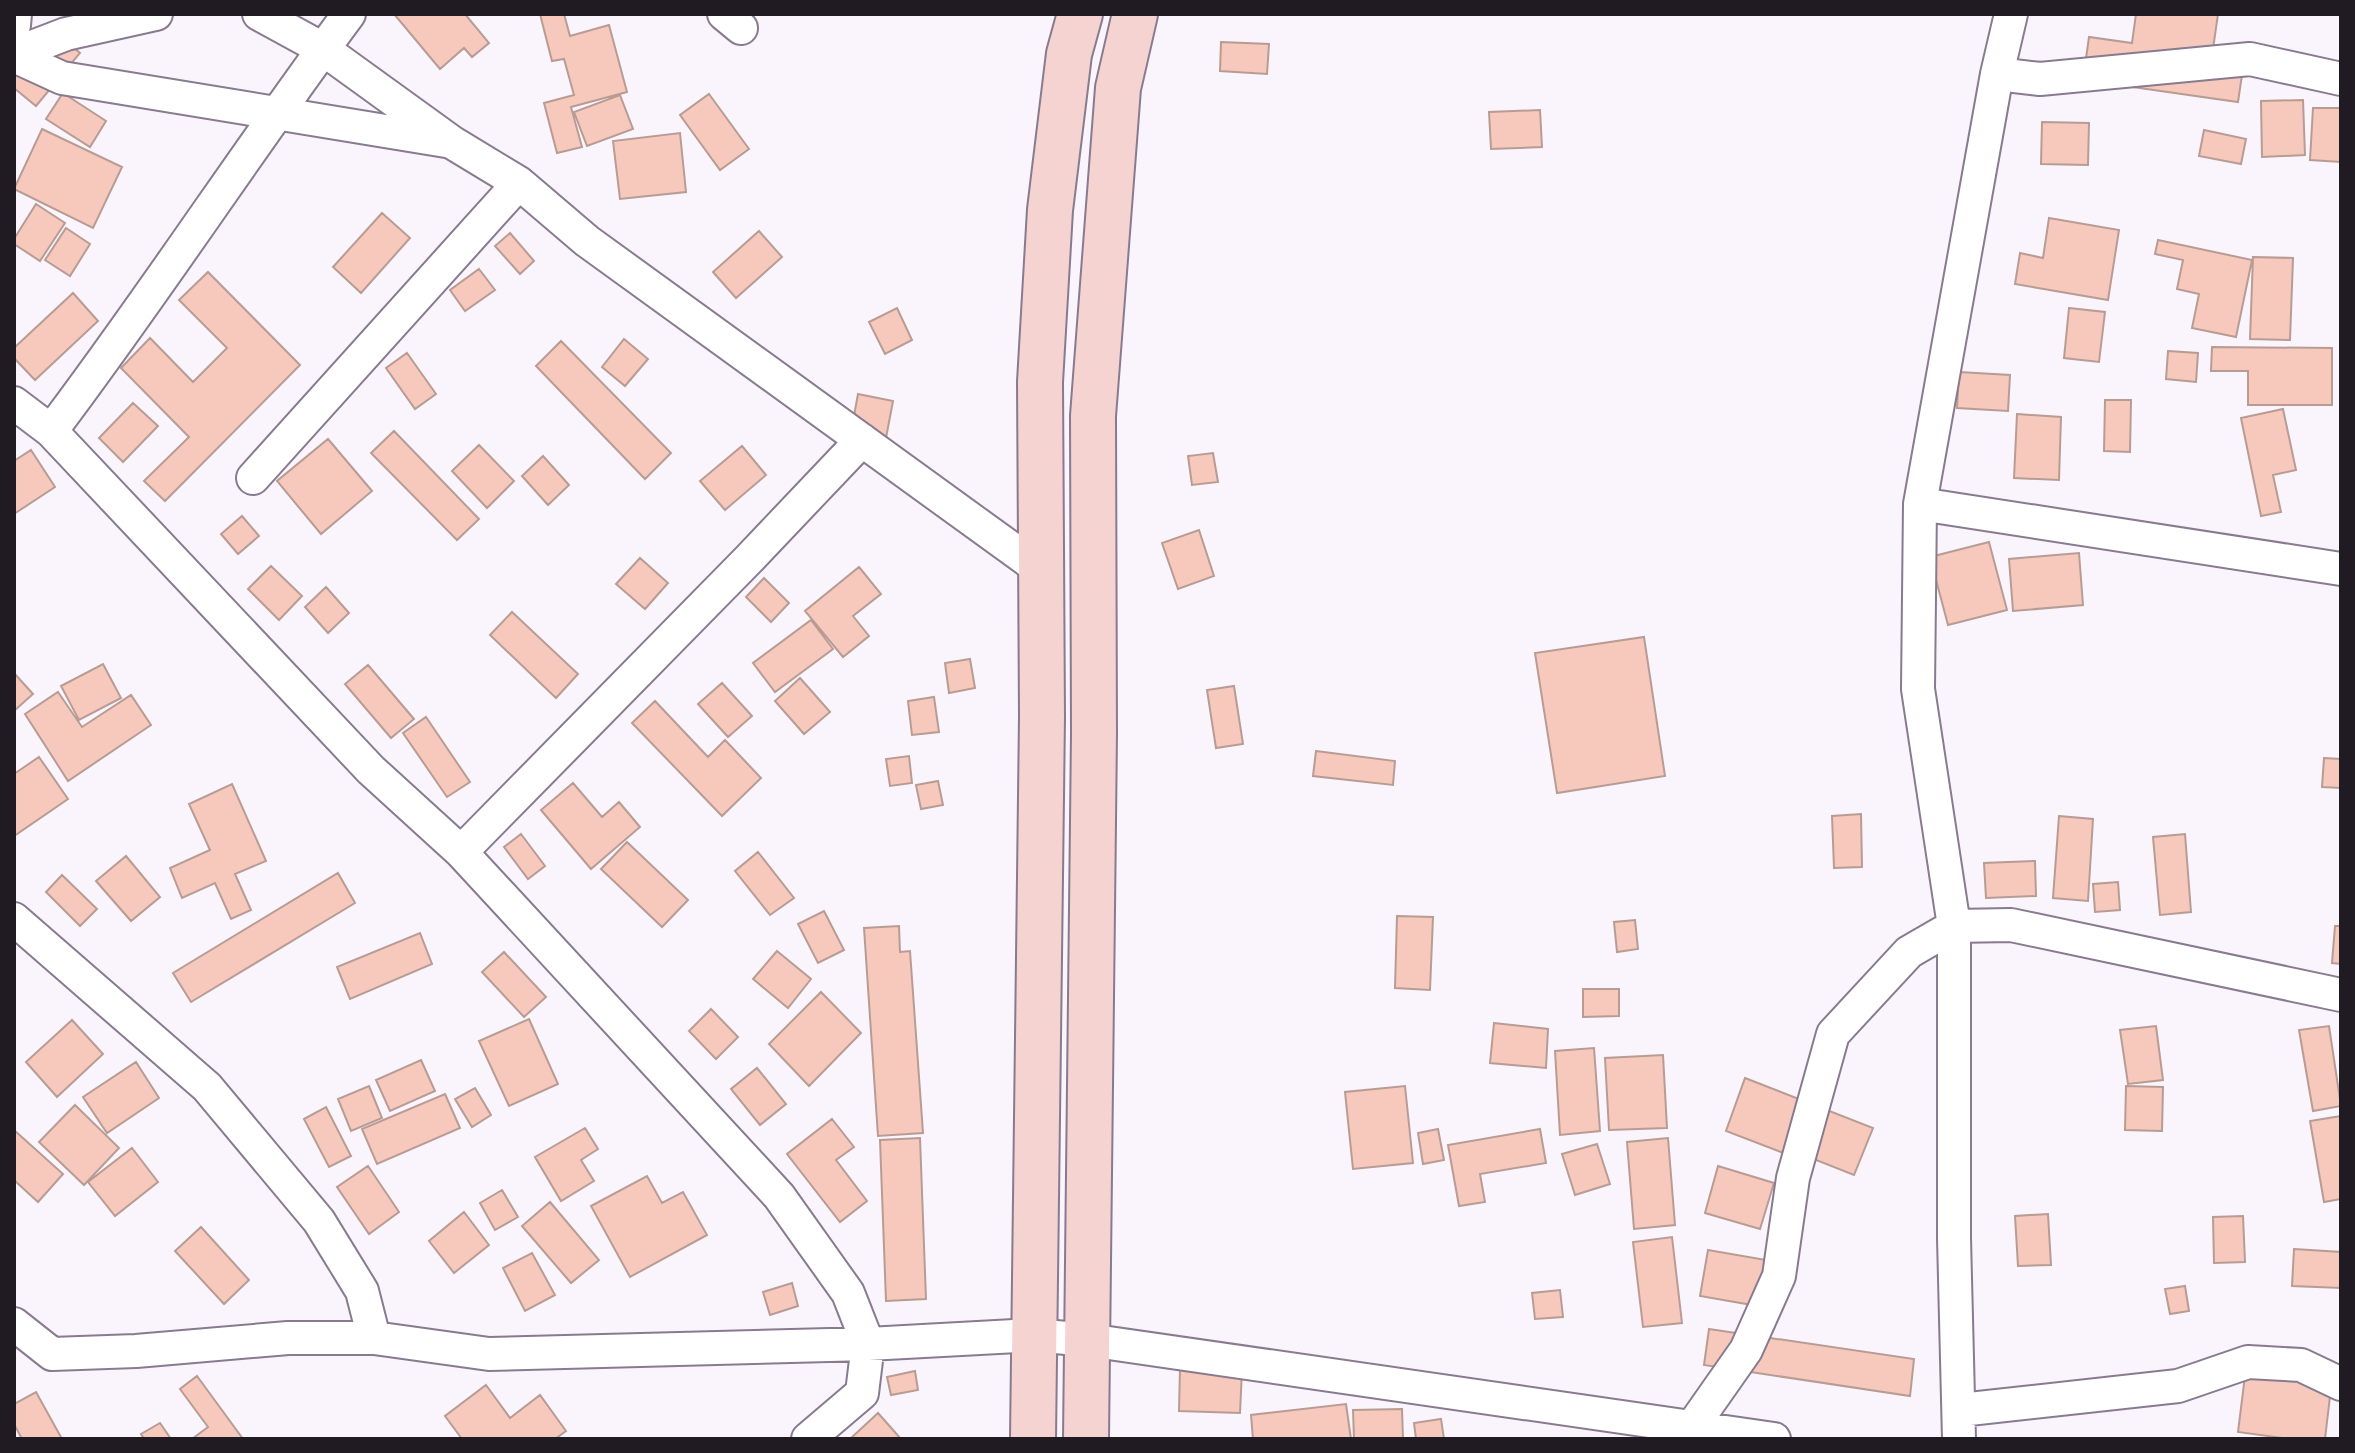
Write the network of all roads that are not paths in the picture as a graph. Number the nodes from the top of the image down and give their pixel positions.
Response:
1 (15, 14) edge
2 (156, 14) edge
3 (259, 14) edge
4 (349, 14) edge
5 (1080, 14) edge
6 (1135, 14) edge
7 (2011, 14) edge
8 (14, 25) edge
9 (323, 49) junction
10 (14, 55) edge
11 (1997, 74) junction
12 (2341, 79) edge
13 (276, 113) junction
14 (453, 143) junction
15 (519, 183) junction
16 (14, 403) edge
17 (51, 431) junction
18 (862, 440) junction
19 (253, 478) dead end
20 (1920, 504) junction
21 (2341, 569) edge
22 (1041, 570) junction
23 (461, 852) junction
24 (14, 919) edge
25 (1954, 926) junction
26 (2341, 995) edge
27 (14, 1324) edge
28 (1034, 1335) junction
29 (374, 1338) junction
30 (1088, 1340) junction
31 (868, 1344) junction
32 (52, 1354) junction
33 (14, 1356) edge
34 (2341, 1384) edge
35 (1959, 1424) edge
36 (1692, 1427) junction
37 (808, 1439) edge
38 (1033, 1439) edge
39 (1086, 1439) edge
40 (1774, 1439) edge

1 - 8 street
2 - 10 street
3 - 9 street
4 - 9 street
5 - 22 main road
6 - 30 main road
7 - 11 street
9 - 13 street
9 - 14 street
10 - 13 street
11 - 12 street
11 - 20 street
13 - 14 street
13 - 17 street
14 - 15 street
15 - 18 street
15 - 19 street
16 - 17 street
17 - 23 street
18 - 22 street
18 - 23 street
20 - 21 street
20 - 25 street
22 - 28 main road
23 - 31 street
24 - 29 street
25 - 26 street
25 - 35 street
25 - 36 street
27 - 32 street
28 - 30 street
28 - 31 street
28 - 38 main road
29 - 31 street
29 - 32 street
30 - 36 street
30 - 39 main road
31 - 37 street
32 - 33 street
34 - 35 street
36 - 40 street

